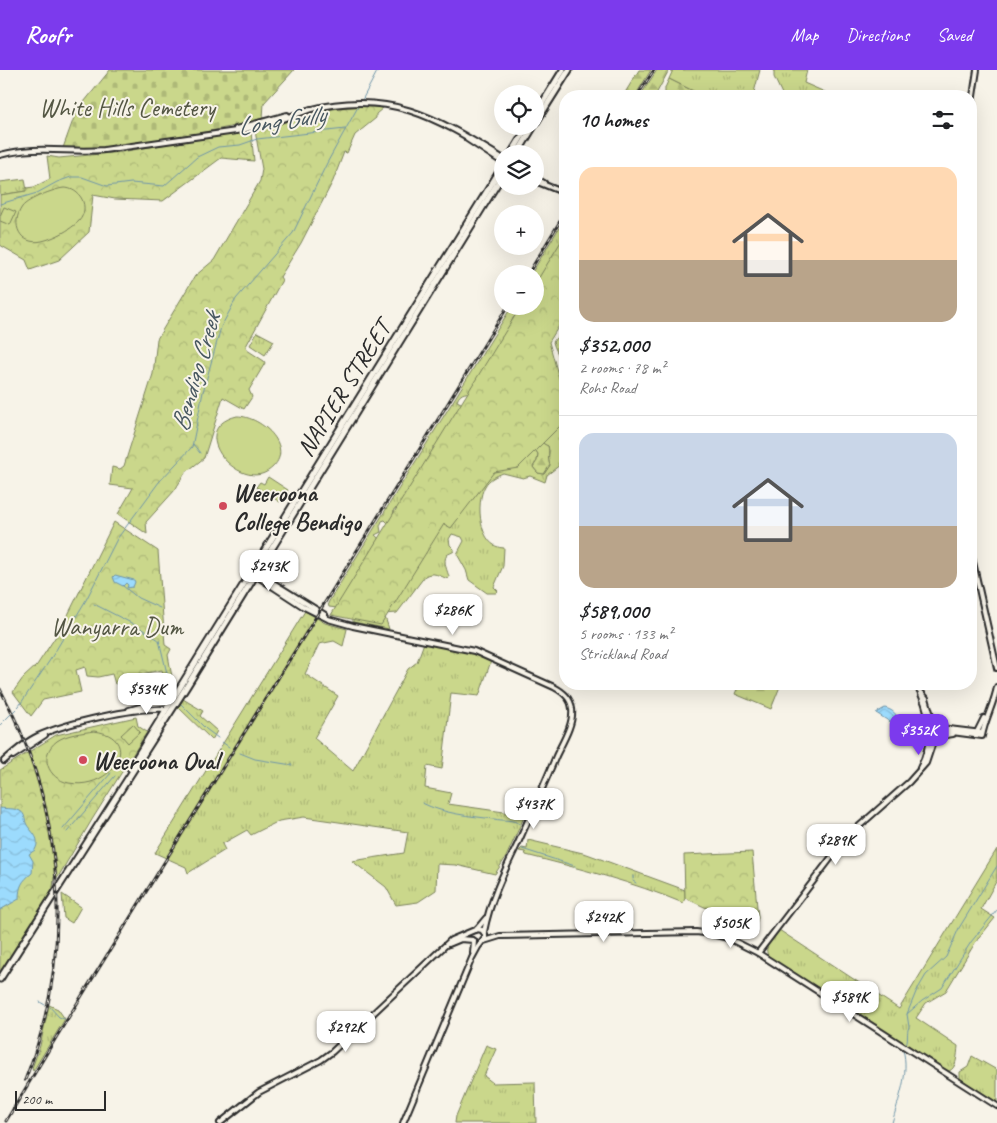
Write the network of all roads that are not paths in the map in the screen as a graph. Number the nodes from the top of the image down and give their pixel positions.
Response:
1 (977, 70) edge
2 (565, 71) edge
3 (974, 90) edge
4 (544, 102) edge
5 (544, 108) edge
6 (458, 132) junction
7 (494, 153) edge
8 (0, 155) edge
9 (494, 157) edge
10 (494, 180) edge
11 (544, 184) edge
12 (494, 189) edge
13 (559, 191) edge
14 (468, 231) junction
15 (447, 257) junction
16 (421, 307) junction
17 (412, 321) junction
18 (403, 328) junction
19 (392, 344) junction
20 (342, 434) junction
21 (326, 452) junction
22 (254, 573) junction
23 (977, 579) edge
24 (212, 640) junction
25 (997, 668) edge
26 (187, 686) junction
27 (997, 687) edge
28 (919, 690) edge
29 (170, 702) junction
30 (166, 709) junction
31 (990, 710) junction
32 (120, 713) junction
33 (932, 729) junction
34 (963, 733) junction
35 (976, 734) junction
36 (933, 738) junction
37 (2, 763) edge
38 (913, 778) junction
39 (108, 807) junction
40 (488, 914) junction
41 (475, 930) junction
42 (485, 932) junction
43 (500, 936) junction
44 (474, 940) junction
45 (483, 941) junction
46 (445, 946) junction
47 (758, 953) junction
48 (472, 958) junction
49 (1, 980) edge
50 (997, 1106) edge
51 (220, 1123) edge
52 (403, 1123) edge

1 - 3 street
2 - 4 highway
2 - 5 highway
6 - 7 street
6 - 8 street
6 - 9 street
10 - 15 highway, NAPIER STREET
11 - 13 street
12 - 14 highway, NAPIER STREET
14 - 15 highway
14 - 16 highway, NAPIER STREET
15 - 18 highway, NAPIER STREET
16 - 17 highway, NAPIER STREET
16 - 18 highway
17 - 19 highway
17 - 20 highway, NAPIER STREET
18 - 19 highway, NAPIER STREET
19 - 21 highway, NAPIER STREET
20 - 21 highway
20 - 22 highway, NAPIER STREET
21 - 22 highway, NAPIER STREET
22 - 24 highway, NAPIER STREET
22 - 40 street
23 - 25 street
24 - 26 highway, NAPIER STREET
24 - 29 highway, NAPIER STREET
26 - 30 highway
26 - 39 highway, NAPIER STREET
27 - 31 street
28 - 33 street
29 - 30 highway, NAPIER STREET
29 - 32 street
30 - 32 street
30 - 39 highway, NAPIER STREET
31 - 35 street
31 - 35 street
32 - 37 street
33 - 34 street
33 - 35 street
33 - 36 street
33 - 38 street
34 - 35 street
34 - 36 street
36 - 38 street
38 - 47 street
39 - 49 highway, NAPIER STREET
40 - 41 street
40 - 42 street
41 - 42 street
41 - 44 street
41 - 46 street
42 - 43 street
42 - 45 street
43 - 45 street
43 - 47 street
44 - 45 street
44 - 46 street
44 - 48 street
45 - 48 street
46 - 51 street
47 - 50 street
48 - 52 street

